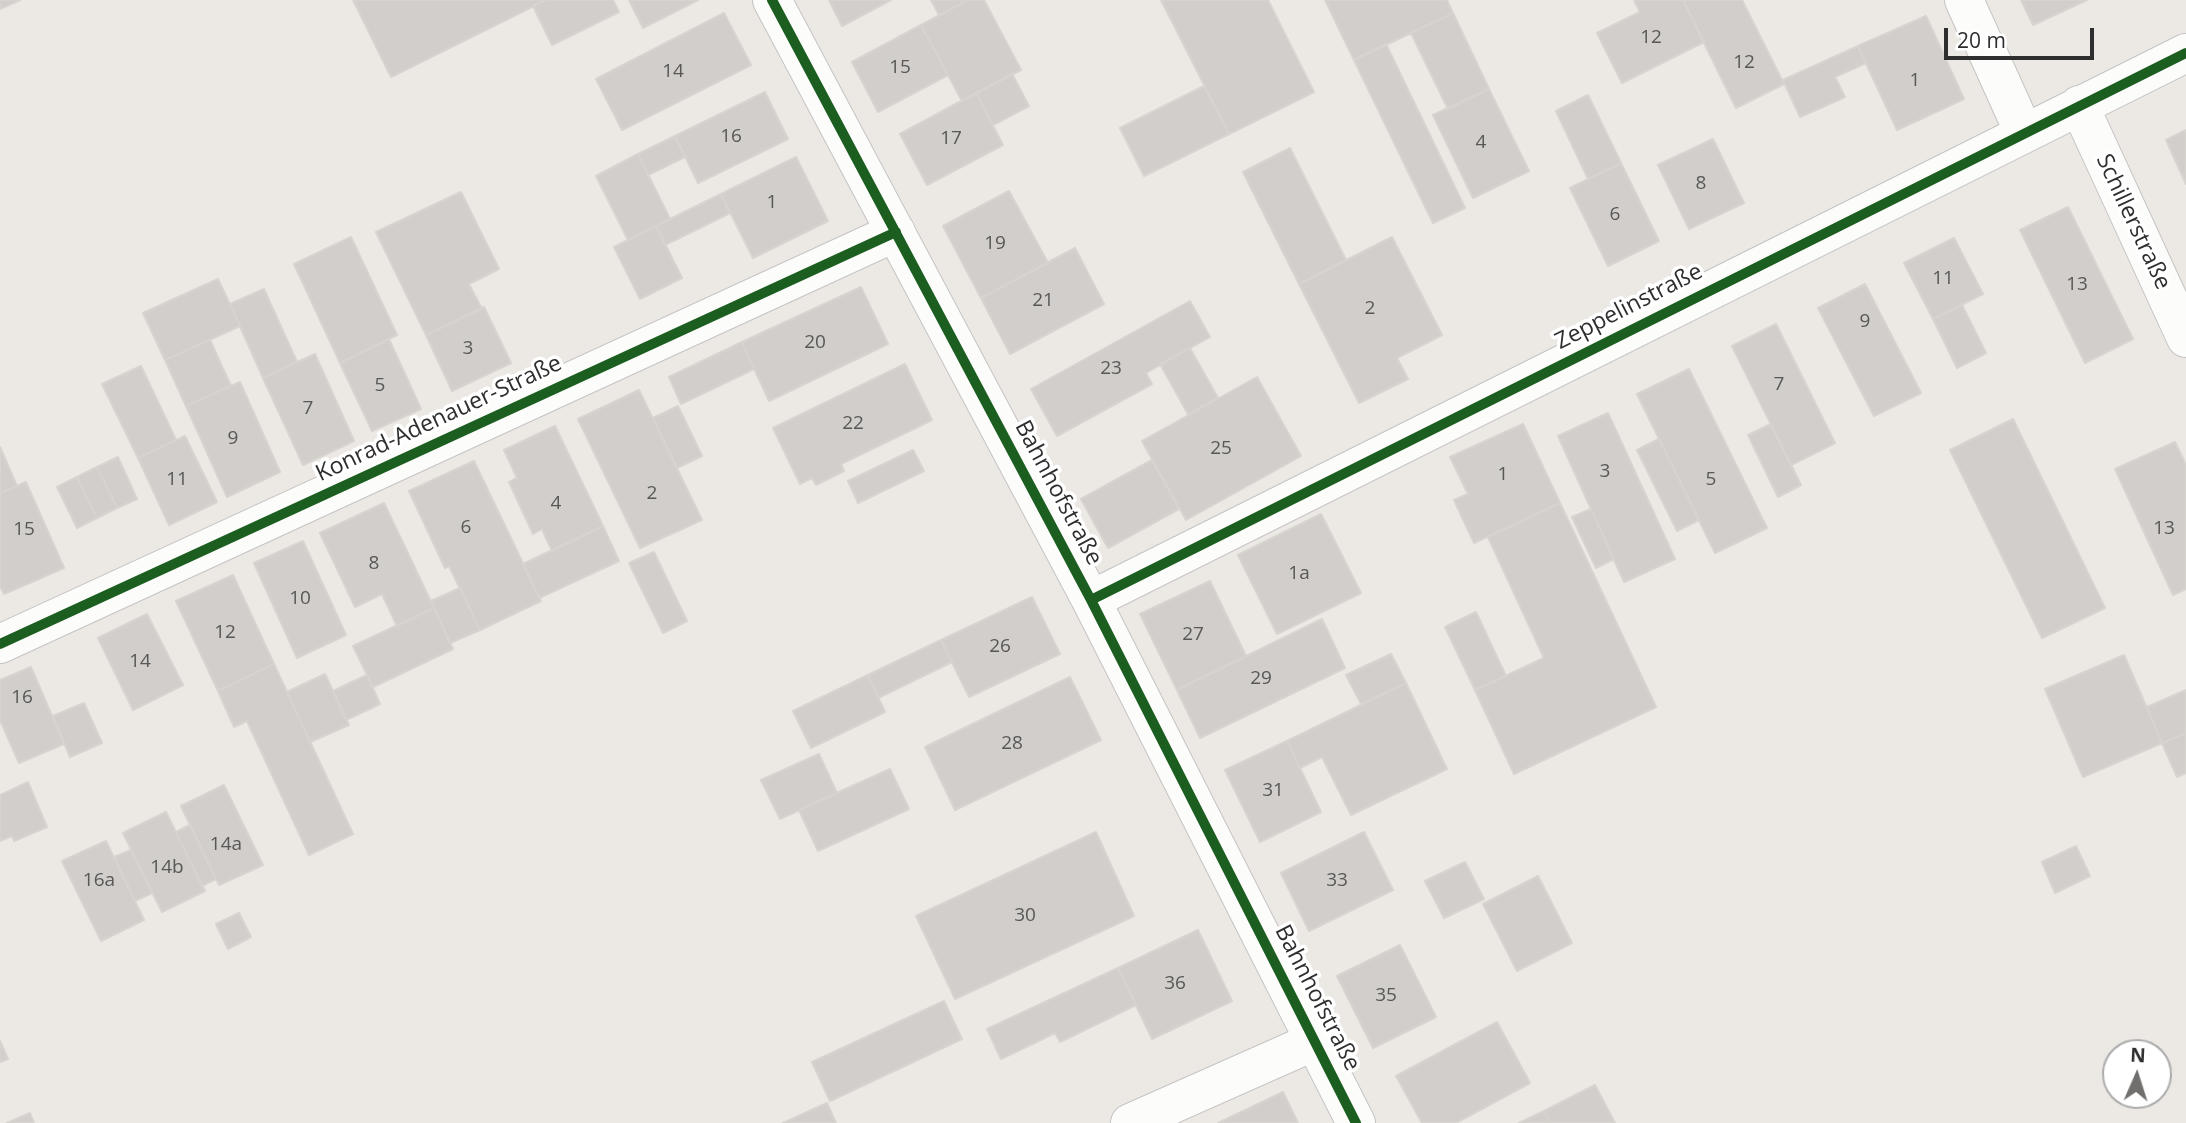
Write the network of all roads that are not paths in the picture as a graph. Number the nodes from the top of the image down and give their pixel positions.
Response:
1 (772, 0) edge
2 (1964, 0) edge
3 (2186, 53) edge
4 (2079, 105) junction
5 (2024, 133) junction
6 (896, 232) junction
7 (2186, 338) edge
8 (1091, 600) junction
9 (0, 644) edge
10 (1315, 1041) junction
11 (1130, 1123) edge
12 (1356, 1123) edge

1 - 6 street, Bahnhofstraße
2 - 5 street
3 - 4 street, Zeppelinstraße
4 - 5 street, Zeppelinstraße
4 - 7 street, Schillerstraße
5 - 8 street, Zeppelinstraße
6 - 8 street, Bahnhofstraße
6 - 9 street, Konrad-Adenauer-Straße
8 - 10 street, Bahnhofstraße
10 - 11 street
10 - 12 street, Bahnhofstraße

